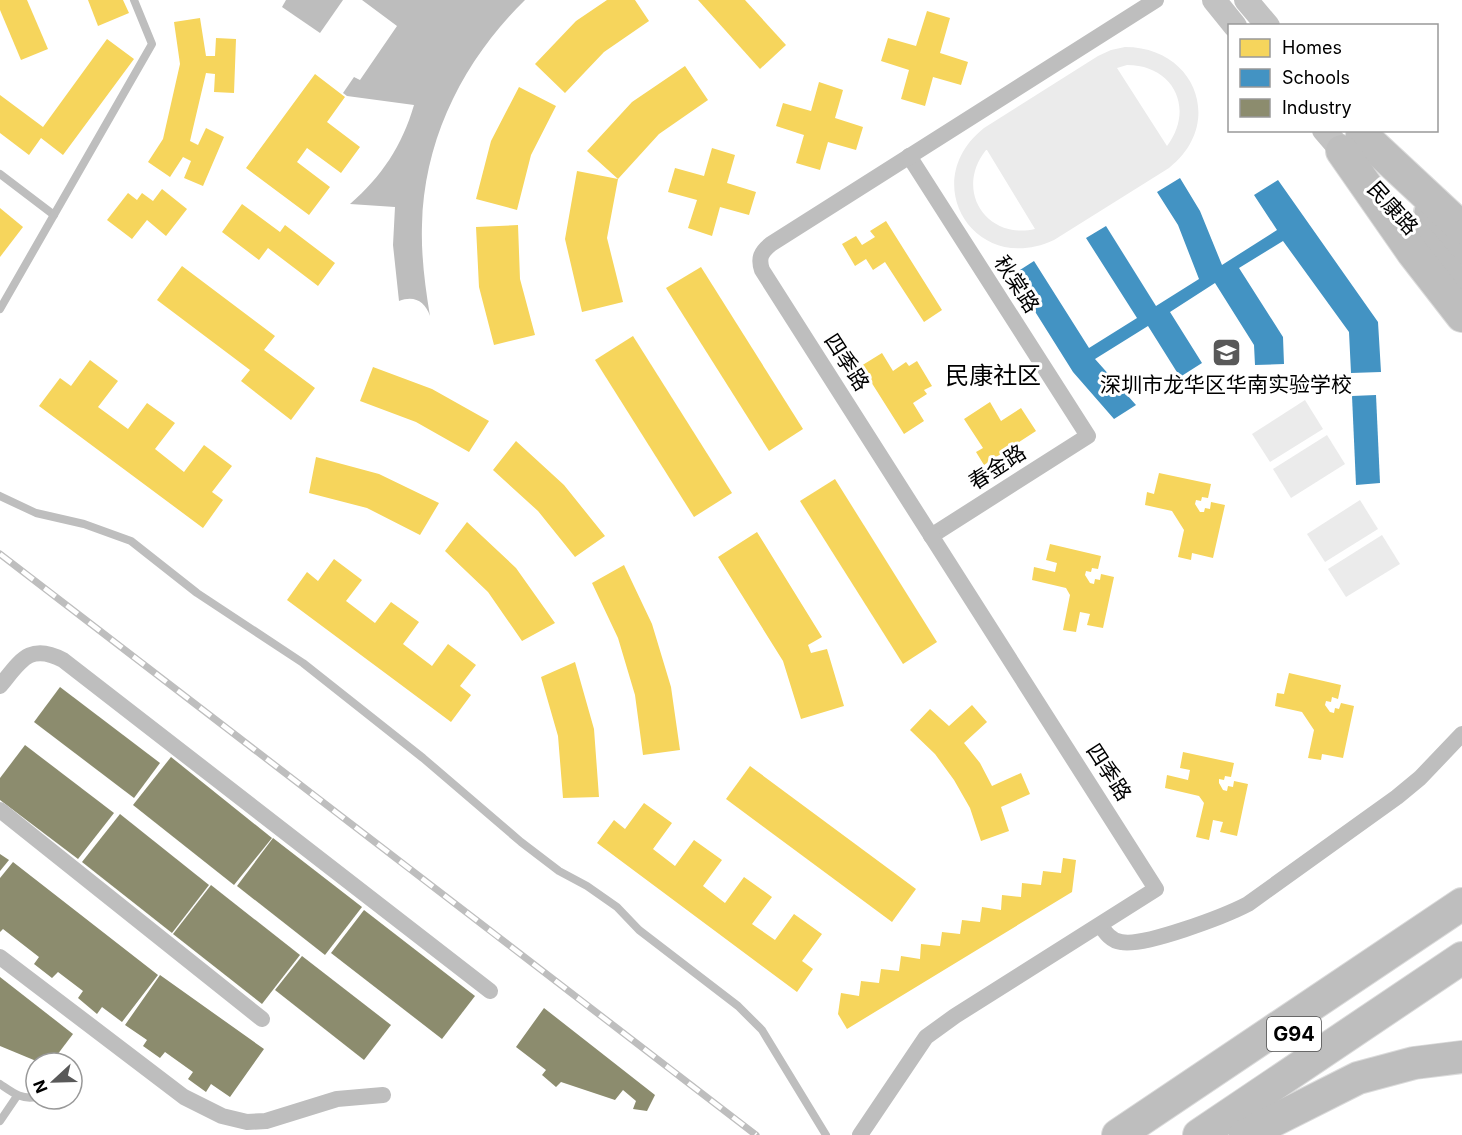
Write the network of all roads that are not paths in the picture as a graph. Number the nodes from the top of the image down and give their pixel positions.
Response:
1 (134, 0) edge
2 (1156, 0) edge
3 (1214, 0) edge
4 (1233, 24) edge
5 (1346, 137) edge
6 (909, 156) junction
7 (0, 174) edge
8 (54, 215) junction
9 (1462, 228) edge
10 (1462, 252) edge
11 (1462, 286) edge
12 (0, 309) edge
13 (1462, 316) edge
14 (1088, 436) joint
15 (0, 496) edge
16 (931, 536) junction
17 (0, 686) edge
18 (1462, 735) edge
19 (0, 810) edge
20 (1462, 904) edge
21 (1462, 921) edge
22 (1100, 925) junction
23 (0, 957) edge
24 (1462, 958) edge
25 (490, 991) dead end
26 (262, 1020) dead end
27 (1462, 1057) edge
28 (0, 1084) edge
29 (383, 1095) dead end
30 (17, 1096) junction
31 (24, 1098) edge
32 (0, 1121) edge
33 (826, 1135) edge
34 (860, 1135) edge
35 (1119, 1135) edge
36 (1199, 1135) edge
37 (1245, 1135) edge

1 - 8 lane
2 - 6 street, 四季路
3 - 4 main road
5 - 9 highway
5 - 10 main road, 民康路
5 - 11 main road, 民康路
5 - 13 highway
6 - 14 street, 秋棠路
6 - 16 street, 四季路
7 - 8 lane
8 - 12 lane
14 - 16 street, 春金路
15 - 33 lane
16 - 22 street, 四季路
17 - 25 street
18 - 22 street
19 - 26 street
20 - 35 highway
21 - 35 highway, G94
22 - 34 street
23 - 29 street
24 - 36 highway, G94
27 - 37 highway
28 - 30 lane
30 - 31 lane
30 - 32 lane

